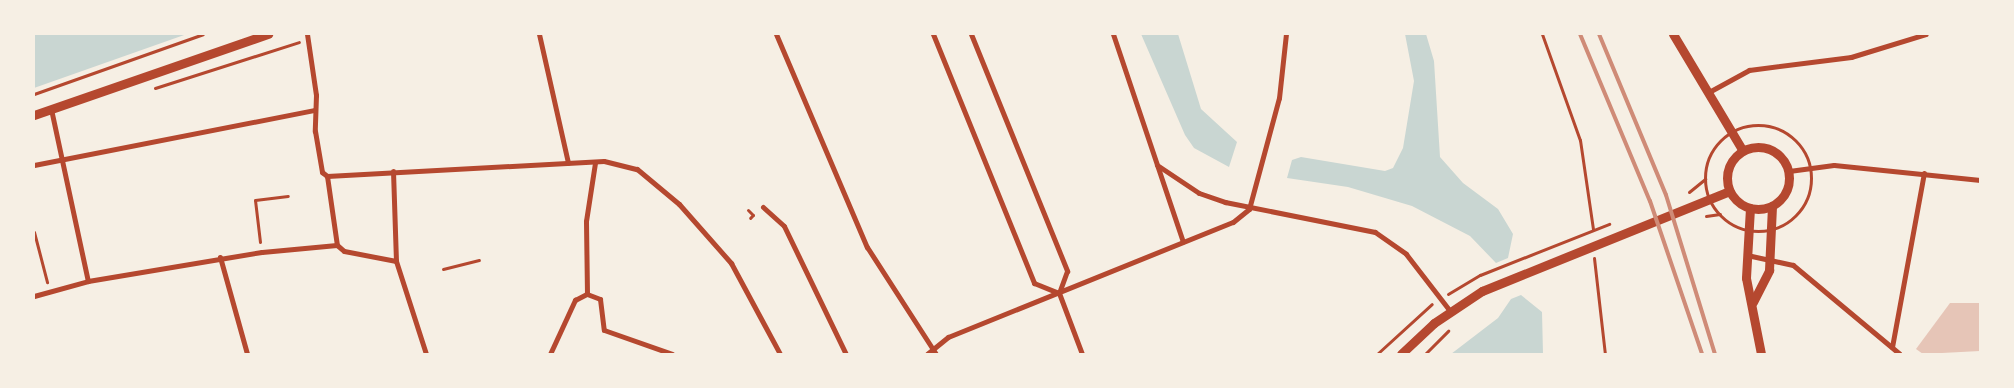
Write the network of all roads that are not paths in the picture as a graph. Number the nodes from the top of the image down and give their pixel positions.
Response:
1 (268, 34) edge
2 (539, 34) edge
3 (776, 34) edge
4 (933, 34) edge
5 (971, 34) edge
6 (1112, 34) edge
7 (1286, 34) edge
8 (1673, 34) edge
9 (1926, 34) edge
10 (307, 36) edge
11 (1707, 93) junction
12 (51, 109) junction
13 (314, 110) junction
14 (34, 115) edge
15 (1743, 151) junction
16 (61, 158) junction
17 (568, 163) junction
18 (595, 163) junction
19 (34, 165) edge
20 (1157, 165) junction
21 (1788, 171) junction
22 (393, 172) junction
23 (1924, 173) junction
24 (327, 176) junction
25 (1980, 180) edge
26 (1730, 191) junction
27 (1772, 206) junction
28 (763, 207) dead end
29 (1750, 208) junction
30 (1249, 209) junction
31 (1183, 242) junction
32 (337, 246) junction
33 (1747, 255) junction
34 (220, 257) junction
35 (1770, 258) junction
36 (396, 260) junction
37 (88, 281) junction
38 (1059, 293) junction
39 (587, 294) junction
40 (34, 296) edge
41 (1753, 302) junction
42 (1450, 311) junction
43 (1892, 347) junction
44 (935, 352) edge
45 (247, 354) edge
46 (426, 354) edge
47 (550, 354) edge
48 (672, 354) edge
49 (780, 354) edge
50 (846, 354) edge
51 (928, 354) edge
52 (1082, 354) edge
53 (1401, 354) edge
54 (1761, 354) edge
55 (1900, 354) edge

1 - 12 street
2 - 17 street
3 - 44 street
4 - 38 street
5 - 38 street
6 - 20 street
7 - 30 street
8 - 11 street
9 - 11 street
10 - 13 street
11 - 15 street
12 - 14 street
12 - 16 street
13 - 16 street
13 - 24 street
15 - 21 street
15 - 26 street
16 - 19 street
16 - 37 street
17 - 18 street
17 - 22 street
18 - 39 street
18 - 49 street
20 - 30 street
20 - 31 street
21 - 23 street
21 - 27 street
22 - 24 street
22 - 36 street
23 - 25 street
23 - 43 street
24 - 32 street
26 - 29 street
26 - 42 street
27 - 29 street
27 - 35 street
28 - 50 street
29 - 33 street
30 - 31 street
30 - 42 street
31 - 38 street
32 - 34 street
32 - 36 street
33 - 35 street
33 - 41 street
34 - 37 street
34 - 45 street
35 - 41 street
35 - 43 street
36 - 46 street
37 - 40 street
38 - 44 street
38 - 52 street
39 - 47 street
39 - 48 street
41 - 54 street
42 - 53 street
43 - 55 street
44 - 51 street

